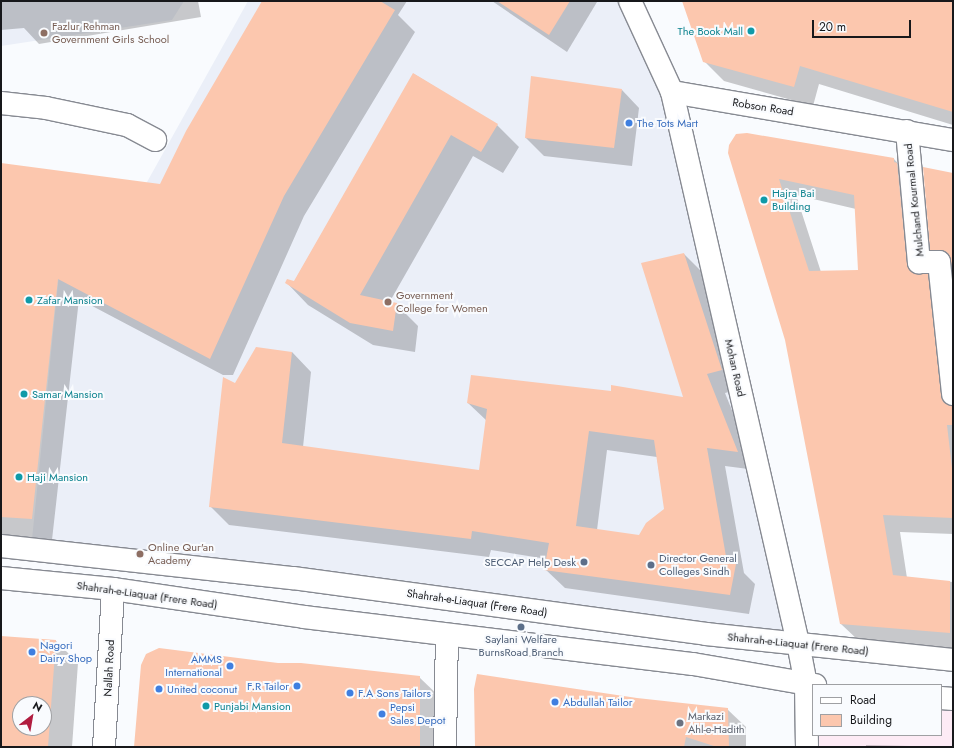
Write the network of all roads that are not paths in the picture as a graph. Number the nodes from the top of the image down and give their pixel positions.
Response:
1 (630, 1) edge
2 (672, 92) junction
3 (1, 103) edge
4 (907, 131) junction
5 (155, 140) dead end
6 (953, 140) edge
7 (953, 394) edge
8 (1, 546) edge
9 (1, 578) edge
10 (114, 589) junction
11 (447, 635) junction
12 (798, 643) junction
13 (953, 660) edge
14 (811, 684) edge
15 (942, 698) edge
16 (953, 699) edge
17 (104, 747) edge
18 (445, 747) edge
19 (807, 747) edge

1 - 2 main road
2 - 4 main road, Robson Road
2 - 12 main road, Mohan Road
3 - 5 main road
4 - 6 main road, Robson Road
4 - 7 main road, Mulchand Kourmal Road
8 - 12 main road, Shahrah-e-Liaquat (Frere Road)
9 - 10 main road, Shahrah-e-Liaquat (Frere Road)
10 - 11 main road, Shahrah-e-Liaquat (Frere Road)
10 - 17 main road, Nallah Road
11 - 14 main road, Shahrah-e-Liaquat (Frere Road)
11 - 18 main road
12 - 13 main road, Shahrah-e-Liaquat (Frere Road)
12 - 14 main road, Mohan Road
14 - 19 main road, Mohan Road
15 - 16 main road

